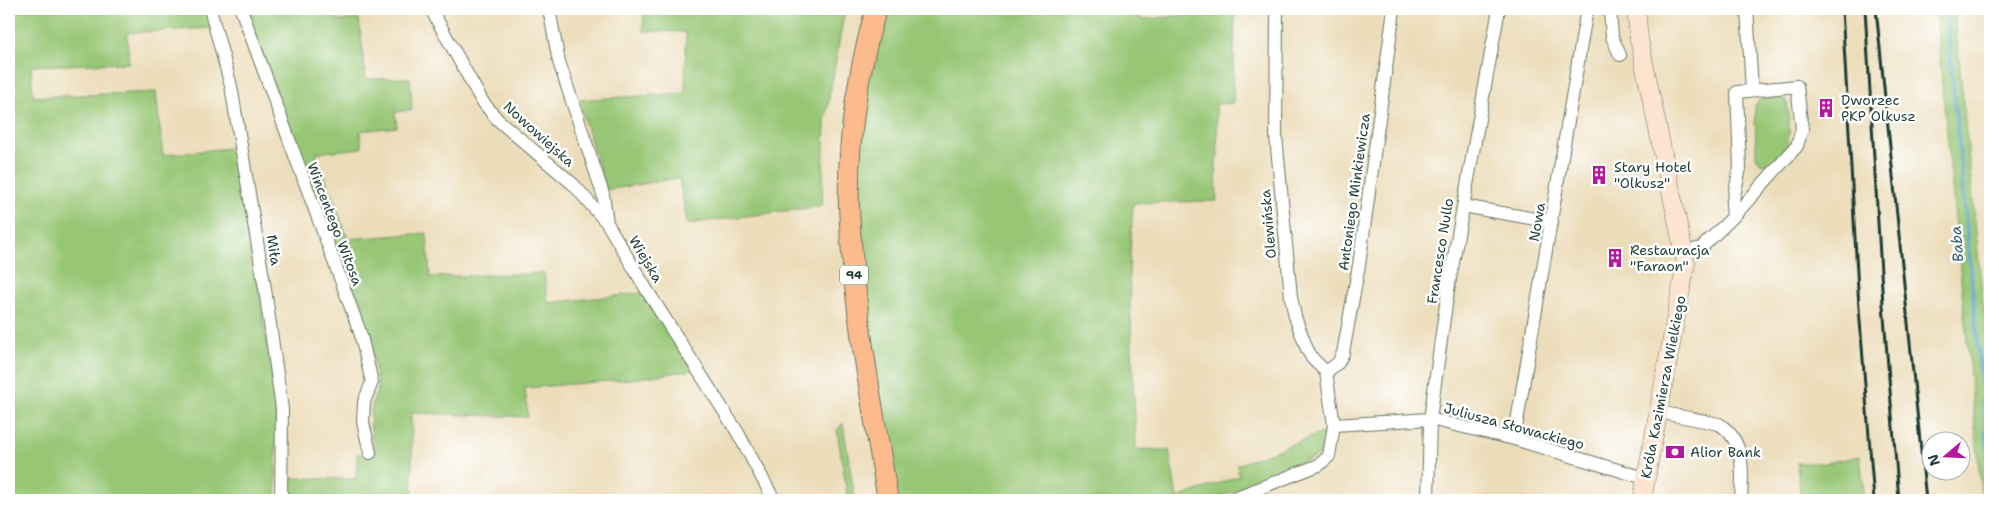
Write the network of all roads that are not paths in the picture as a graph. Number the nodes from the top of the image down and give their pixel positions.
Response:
1 (210, 9) edge
2 (241, 9) edge
3 (432, 9) edge
4 (548, 9) edge
5 (876, 9) edge
6 (1277, 9) edge
7 (1394, 9) edge
8 (1499, 9) edge
9 (1587, 9) edge
10 (1610, 9) edge
11 (1636, 9) edge
12 (1747, 9) edge
13 (1620, 55) dead end
14 (1752, 90) junction
15 (1462, 206) junction
16 (1733, 217) junction
17 (1552, 222) junction
18 (607, 223) junction
19 (1686, 252) junction
20 (1326, 372) junction
21 (1659, 412) junction
22 (1430, 419) junction
23 (1334, 426) junction
24 (1514, 439) junction
25 (370, 453) dead end
26 (1645, 478) junction
27 (281, 500) edge
28 (774, 500) edge
29 (888, 500) edge
30 (1229, 500) edge
31 (1428, 500) edge
32 (1642, 500) edge
33 (1741, 500) edge

1 - 27 street, Miła
2 - 25 street, Wincentego Witosa
3 - 18 street, Nowowiejska
4 - 18 street, Wiejska
5 - 29 main road, 94
6 - 20 street, Olewińska
7 - 20 street, Antoniego Minkiewicza
8 - 15 street, Francesco Nullo
9 - 17 street, Nowa
10 - 13 street
11 - 19 street, Króla Kazimierza Wielkiego
12 - 14 street
14 - 16 street
14 - 16 street
15 - 17 street
15 - 22 street, Francesco Nullo
16 - 19 street
17 - 24 street, Nowa
18 - 28 street, Wiejska
19 - 21 street, Króla Kazimierza Wielkiego
20 - 23 street
21 - 26 street, Króla Kazimierza Wielkiego
21 - 33 street
22 - 23 street, Juliusza Słowackiego
22 - 24 street, Juliusza Słowackiego
22 - 31 street, Francesco Nullo
23 - 30 street
24 - 26 street, Juliusza Słowackiego
26 - 32 street, Króla Kazimierza Wielkiego

